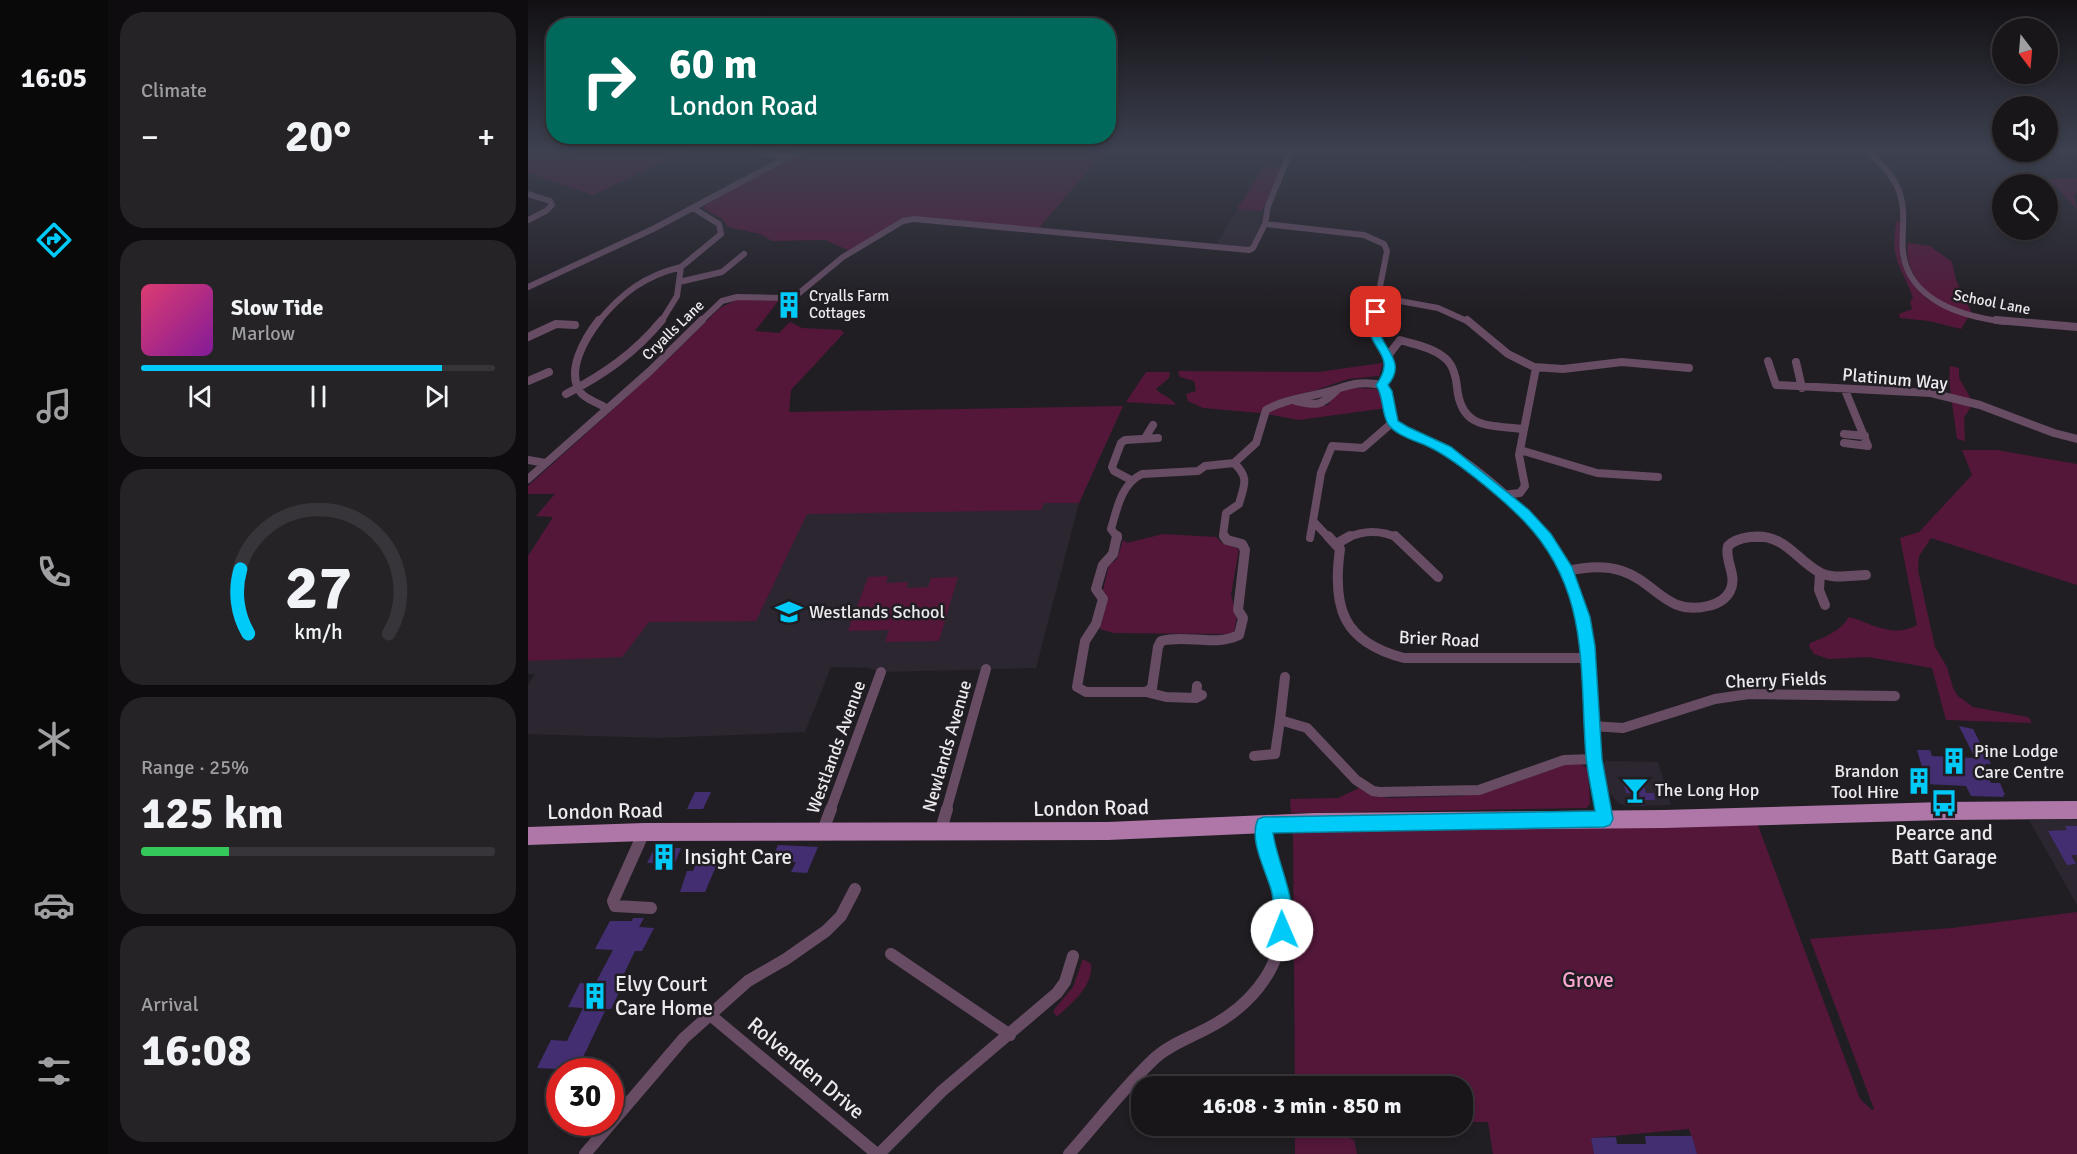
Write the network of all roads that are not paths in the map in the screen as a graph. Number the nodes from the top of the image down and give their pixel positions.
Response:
1 (551, 204) edge
2 (701, 204) edge
3 (1269, 204) edge
4 (1902, 204) edge
5 (693, 208) junction
6 (528, 220) edge
7 (1265, 224) junction
8 (744, 254) dead end
9 (681, 267) junction
10 (679, 282) junction
11 (528, 287) edge
12 (610, 296) dead end
13 (1378, 297) junction
14 (582, 318) dead end
15 (575, 325) junction
16 (2077, 327) edge
17 (567, 333) dead end
18 (528, 337) edge
19 (1388, 357) junction
20 (1768, 361) dead end
21 (1796, 362) dead end
22 (1536, 368) junction
23 (1689, 368) dead end
24 (551, 372) dead end
25 (528, 381) edge
26 (1382, 385) junction
27 (1821, 385) dead end
28 (1802, 386) junction
29 (559, 387) dead end
30 (1845, 390) junction
31 (566, 394) junction
32 (614, 399) dead end
33 (603, 406) junction
34 (596, 414) dead end
35 (1393, 422) junction
36 (1153, 425) dead end
37 (1523, 429) junction
38 (1145, 438) junction
39 (1158, 438) dead end
40 (1844, 439) dead end
41 (2077, 439) edge
42 (1520, 450) junction
43 (528, 460) edge
44 (1234, 463) junction
45 (545, 464) junction
46 (1658, 477) dead end
47 (528, 479) edge
48 (1131, 480) junction
49 (1502, 495) junction
50 (1313, 521) junction
51 (1310, 537) dead end
52 (1336, 544) junction
53 (1567, 571) junction
54 (1820, 573) junction
55 (1866, 575) dead end
56 (1438, 577) dead end
57 (1825, 605) dead end
58 (1588, 658) junction
59 (986, 669) dead end
60 (881, 672) dead end
61 (1285, 677) dead end
62 (1146, 692) junction
63 (1198, 693) dead end
64 (1895, 696) dead end
65 (1280, 720) junction
66 (1592, 726) junction
67 (1254, 756) dead end
68 (1594, 759) junction
69 (2077, 810) edge
70 (1604, 819) junction
71 (1264, 825) junction
72 (644, 832) junction
73 (822, 833) junction
74 (940, 833) junction
75 (528, 836) edge
76 (855, 889) dead end
77 (651, 908) dead end
78 (891, 954) dead end
79 (1073, 957) dead end
80 (709, 1014) junction
81 (1010, 1035) junction
82 (1075, 1152) edge
83 (585, 1154) edge
84 (878, 1154) edge

1 - 6 street
2 - 5 street
3 - 7 street
4 - 16 street, School Lane
5 - 9 street
5 - 11 street
7 - 13 street
7 - 45 street, Cryalls Lane
8 - 10 street
9 - 10 street
9 - 12 street
10 - 31 street
13 - 19 street
13 - 22 street
14 - 15 street
15 - 17 street
15 - 18 street
19 - 26 street
19 - 37 street
20 - 28 street, Platinum Way
21 - 28 street
22 - 23 street
22 - 37 street
24 - 25 street
26 - 35 street
26 - 44 street
27 - 28 street
28 - 30 street, Platinum Way
29 - 31 street
30 - 40 street
30 - 41 street, Platinum Way
31 - 33 street
32 - 33 street
33 - 34 street
35 - 49 street
35 - 50 street
36 - 38 street
37 - 42 street
38 - 39 street
38 - 48 street
42 - 46 street
42 - 49 street
43 - 45 street
44 - 48 street
44 - 62 street
45 - 47 street, Cryalls Lane
48 - 62 street
49 - 53 street
50 - 51 street
50 - 52 street
52 - 56 street
52 - 58 street, Brier Road
53 - 54 street
53 - 58 street
54 - 55 street
54 - 57 street
58 - 66 street
59 - 74 street, Newlands Avenue
60 - 73 street, Westlands Avenue
61 - 65 street
62 - 63 street
64 - 66 street, Cherry Fields
65 - 67 street
65 - 68 street
66 - 68 street
68 - 70 street
69 - 70 main road, London Road
70 - 71 main road, London Road
71 - 74 main road, London Road
71 - 82 street
72 - 73 main road, London Road
72 - 75 main road, London Road
72 - 77 street
73 - 74 main road, London Road
76 - 80 street
78 - 81 street
79 - 81 street
80 - 83 street
80 - 84 street, Rolvenden Drive
81 - 84 street

